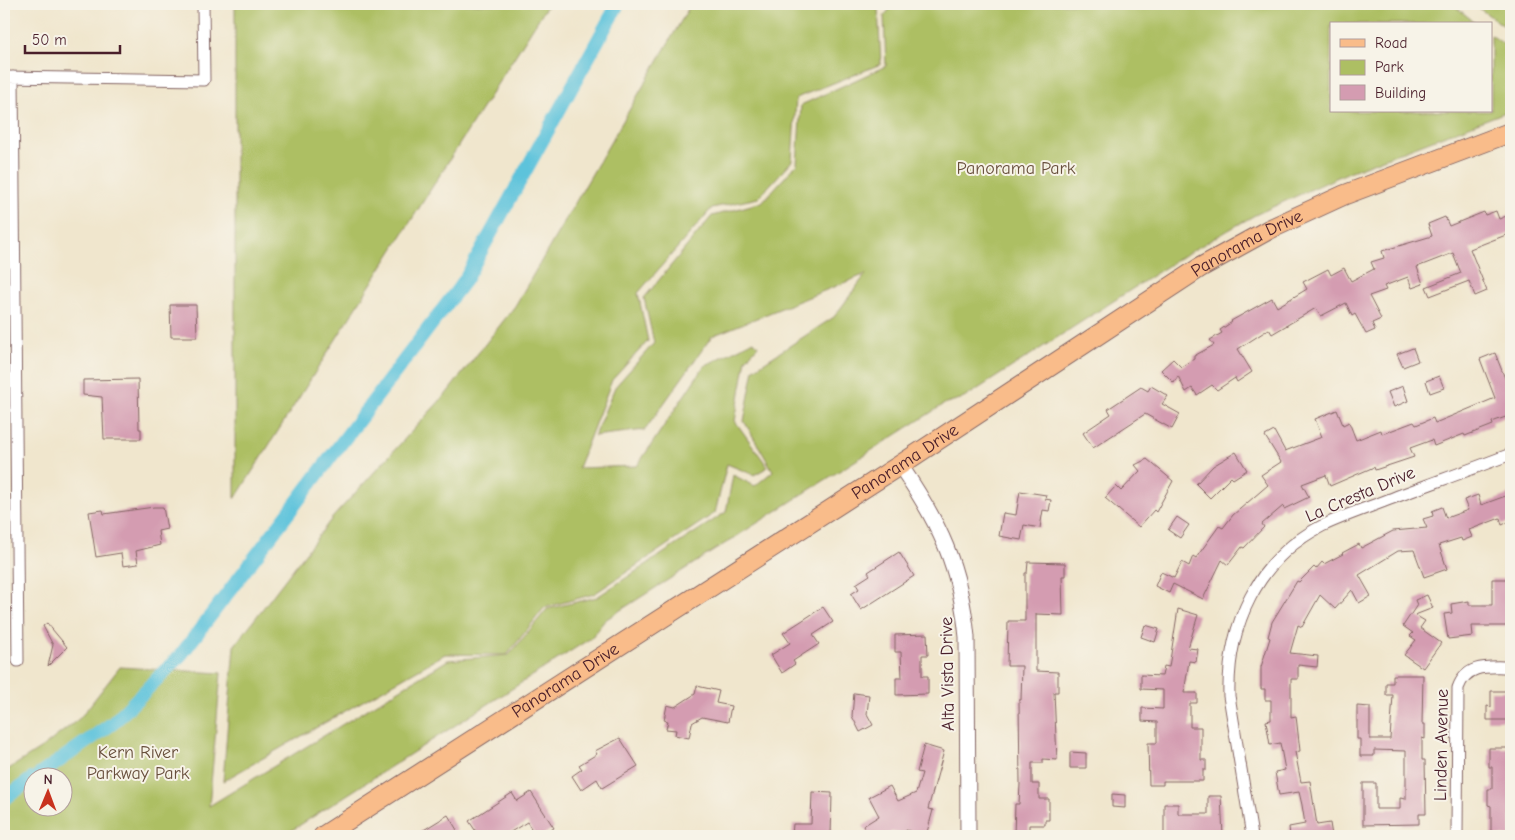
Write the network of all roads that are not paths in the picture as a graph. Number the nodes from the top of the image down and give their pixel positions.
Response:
1 (204, 4) edge
2 (9, 77) edge
3 (1511, 132) edge
4 (1511, 454) edge
5 (900, 465) junction
6 (18, 661) dead end
7 (1511, 667) edge
8 (323, 836) edge
9 (968, 836) edge
10 (1252, 836) edge
11 (1457, 836) edge

1 - 2 street
2 - 6 street
3 - 5 main road, Panorama Drive
4 - 10 street, La Cresta Drive
5 - 8 main road, Panorama Drive
5 - 9 street, Alta Vista Drive
7 - 11 street, Linden Avenue

